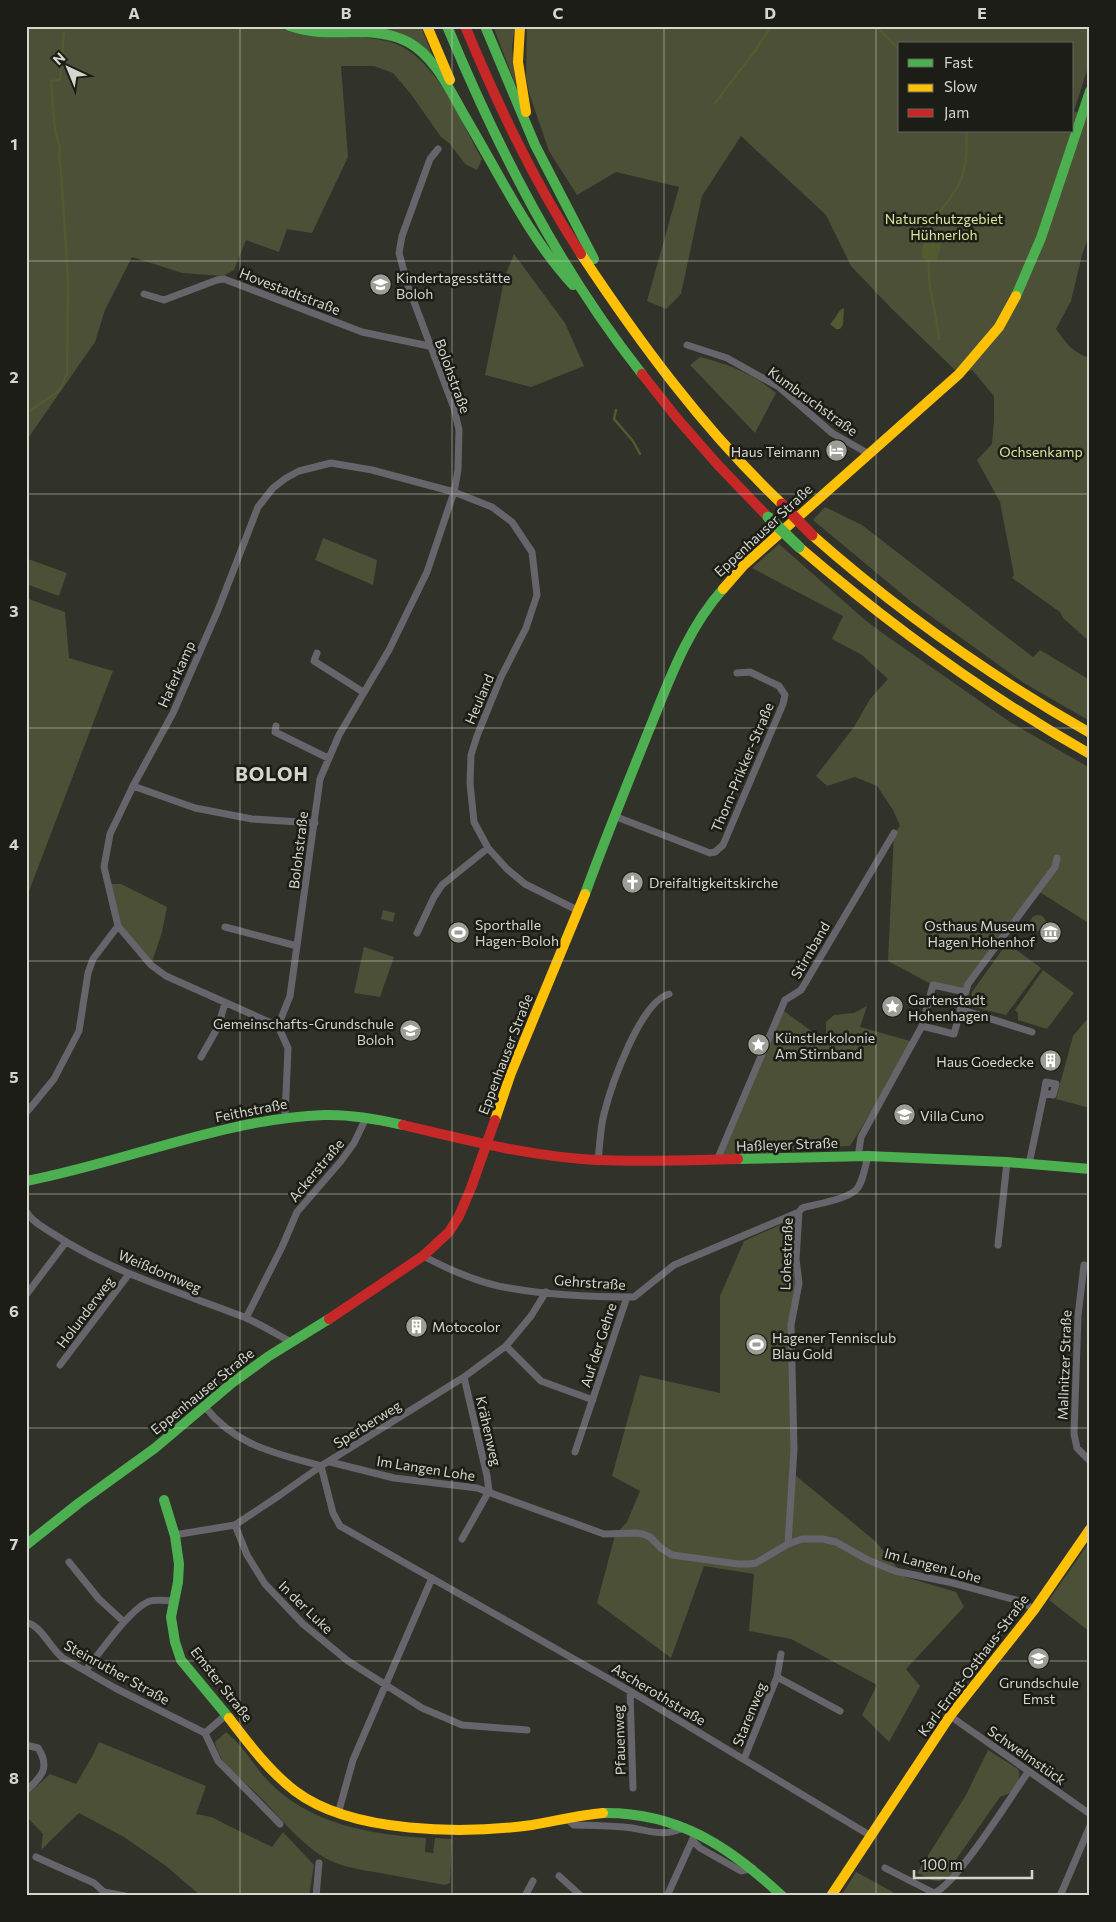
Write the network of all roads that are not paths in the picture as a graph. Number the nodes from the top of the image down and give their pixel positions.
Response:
1 (289, 26) edge
2 (427, 26) edge
3 (448, 26) edge
4 (464, 26) edge
5 (485, 26) edge
6 (520, 26) edge
7 (1090, 91) edge
8 (469, 124) junction
9 (530, 132) junction
10 (438, 149) dead end
11 (144, 294) dead end
12 (610, 298) junction
13 (593, 305) junction
14 (688, 345) dead end
15 (429, 346) junction
16 (869, 454) junction
17 (454, 492) junction
18 (317, 652) dead end
19 (737, 673) dead end
20 (363, 692) junction
21 (275, 732) dead end
22 (1090, 733) edge
23 (1090, 754) edge
24 (328, 758) junction
25 (133, 786) junction
26 (614, 816) junction
27 (315, 823) junction
28 (894, 833) dead end
29 (488, 848) junction
30 (1057, 858) dead end
31 (579, 911) junction
32 (118, 926) junction
33 (225, 927) dead end
34 (417, 933) dead end
35 (297, 946) junction
36 (965, 992) junction
37 (669, 994) dead end
38 (225, 1003) junction
39 (960, 1009) junction
40 (278, 1026) junction
41 (922, 1026) junction
42 (1032, 1032) dead end
43 (201, 1057) dead end
44 (1044, 1092) dead end
45 (26, 1113) edge
46 (285, 1117) junction
47 (366, 1118) junction
48 (485, 1145) junction
49 (863, 1156) junction
50 (598, 1160) junction
51 (717, 1160) junction
52 (1007, 1162) junction
53 (1029, 1164) junction
54 (1090, 1169) edge
55 (26, 1180) edge
56 (26, 1211) edge
57 (799, 1212) junction
58 (66, 1242) junction
59 (998, 1245) dead end
60 (423, 1256) junction
61 (1084, 1265) dead end
62 (129, 1274) junction
63 (546, 1292) junction
64 (26, 1295) edge
65 (627, 1297) junction
66 (246, 1318) junction
67 (291, 1342) junction
68 (506, 1346) junction
69 (60, 1365) dead end
70 (464, 1377) junction
71 (593, 1400) junction
72 (205, 1407) junction
73 (575, 1452) dead end
74 (1090, 1461) edge
75 (330, 1462) junction
76 (321, 1466) junction
77 (489, 1491) junction
78 (164, 1500) dead end
79 (235, 1525) junction
80 (1090, 1529) edge
81 (174, 1535) junction
82 (462, 1539) dead end
83 (788, 1544) junction
84 (26, 1545) edge
85 (69, 1562) dead end
86 (432, 1578) junction
87 (174, 1601) junction
88 (1034, 1610) junction
89 (124, 1622) junction
90 (26, 1623) edge
91 (781, 1654) dead end
92 (86, 1670) junction
93 (777, 1677) junction
94 (386, 1686) junction
95 (630, 1691) junction
96 (840, 1711) dead end
97 (226, 1716) junction
98 (950, 1716) junction
99 (527, 1730) dead end
100 (205, 1733) junction
101 (26, 1745) edge
102 (744, 1760) junction
103 (1028, 1772) junction
104 (633, 1788) dead end
105 (26, 1791) edge
106 (338, 1814) junction
107 (1090, 1814) edge
108 (280, 1824) dead end
109 (1090, 1826) edge
110 (695, 1836) junction
111 (871, 1836) junction
112 (36, 1857) dead end
113 (319, 1863) dead end
114 (884, 1868) dead end
115 (559, 1876) dead end
116 (533, 1880) dead end
117 (101, 1894) edge
118 (125, 1896) edge
119 (316, 1896) edge
120 (525, 1896) edge
121 (581, 1896) edge
122 (667, 1896) edge
123 (782, 1896) edge
124 (831, 1896) edge
125 (1060, 1896) edge

1 - 8 main road
2 - 8 main road
3 - 13 main road
4 - 12 main road
5 - 9 main road
6 - 9 main road
7 - 16 main road, Eppenhauser Straße
8 - 13 main road
9 - 12 main road
10 - 15 street, Bolohstraße
11 - 15 street, Hovestadtstraße
12 - 22 main road, bridge
13 - 23 main road, bridge
14 - 16 street, Kumbruchstraße
15 - 17 street, Bolohstraße
16 - 26 main road, Eppenhauser Straße
17 - 20 street, Bolohstraße
17 - 25 street, Haferkamp
17 - 29 street, Heuland
18 - 20 street
19 - 26 street, Thorn-Prikker-Straße
20 - 24 street, Bolohstraße
21 - 24 street
24 - 27 street, Bolohstraße
25 - 27 street
25 - 32 street, Haferkamp
26 - 31 main road, Eppenhauser Straße
27 - 35 street, Bolohstraße
28 - 51 street, Stirnband
29 - 31 street, Heuland
29 - 34 street
30 - 36 street
31 - 48 main road, Eppenhauser Straße
32 - 38 street, Haferkamp
32 - 45 street
33 - 35 street
35 - 40 street, Bolohstraße
36 - 39 street
36 - 41 street
37 - 50 street
38 - 40 street, Haferkamp
38 - 43 street
39 - 41 street
39 - 42 street
40 - 46 street
41 - 49 street
44 - 53 street
46 - 47 main road, Feithstraße
46 - 55 main road, Feithstraße
47 - 48 main road, Feithstraße
47 - 66 street, Ackerstraße
48 - 50 main road, Haßleyer Straße
48 - 60 main road, Eppenhauser Straße
49 - 51 main road, Haßleyer Straße
49 - 52 main road, Haßleyer Straße
49 - 57 street, Lohestraße
50 - 51 main road, Haßleyer Straße
52 - 53 main road, Haßleyer Straße
52 - 59 street
53 - 54 main road, Haßleyer Straße
56 - 58 street, Weißdornweg
57 - 65 street, Gehrstraße
57 - 83 street, Lohestraße
58 - 62 street, Weißdornweg
58 - 64 street
60 - 63 street, Gehrstraße
60 - 67 main road, Eppenhauser Straße
61 - 74 street, Mallnitzer Straße
62 - 66 street, Weißdornweg
62 - 69 street, Holunderweg
63 - 65 street, Gehrstraße
63 - 68 street, Sperberweg
65 - 71 street, Auf der Gehre
66 - 67 street, Weißdornweg
67 - 72 main road, Eppenhauser Straße
68 - 70 street, Sperberweg
68 - 71 street, Auf der Gehre
70 - 75 street, Sperberweg
70 - 77 street, Krähenweg
71 - 73 street, Auf der Gehre
72 - 76 street
72 - 84 main road, Eppenhauser Straße
75 - 76 street, Sperberweg
75 - 77 street, Im Langen Lohe
76 - 79 street, Sperberweg
76 - 86 street, Ascherothstraße
77 - 82 street, Im Langen Lohe
77 - 83 street, Im Langen Lohe
78 - 81 main road, Emster Straße
79 - 81 street, Sperberweg
79 - 94 street, In der Luke
80 - 88 main road, Karl-Ernst-Osthaus-Straße
81 - 87 main road, Emster Straße
83 - 88 street, Im Langen Lohe
85 - 89 street
86 - 94 street
86 - 95 street, Ascherothstraße
87 - 89 street
87 - 97 main road, Emster Straße
88 - 98 main road, Karl-Ernst-Osthaus-Straße
89 - 92 street
90 - 92 street, Steinruther Straße
91 - 93 street, Starenweg
92 - 100 street, Steinruther Straße
93 - 96 street, Starenweg
93 - 102 street, Starenweg
94 - 99 street, In der Luke
94 - 106 street
95 - 102 street, Ascherothstraße
95 - 104 street, Pfauenweg
97 - 100 street
97 - 106 main road, Emster Straße
98 - 103 street, Schwelmstück
98 - 111 main road, Karl-Ernst-Osthaus-Straße
100 - 108 street
101 - 105 street
102 - 111 street, Ascherothstraße
103 - 107 street, Schwelmstück
103 - 114 street
106 - 110 main road, Emster Straße
109 - 125 street
110 - 122 street
110 - 123 main road, Emster Straße
111 - 124 main road, Karl-Ernst-Osthaus-Straße
112 - 117 street
113 - 119 street
115 - 121 street
116 - 120 street
117 - 118 street

